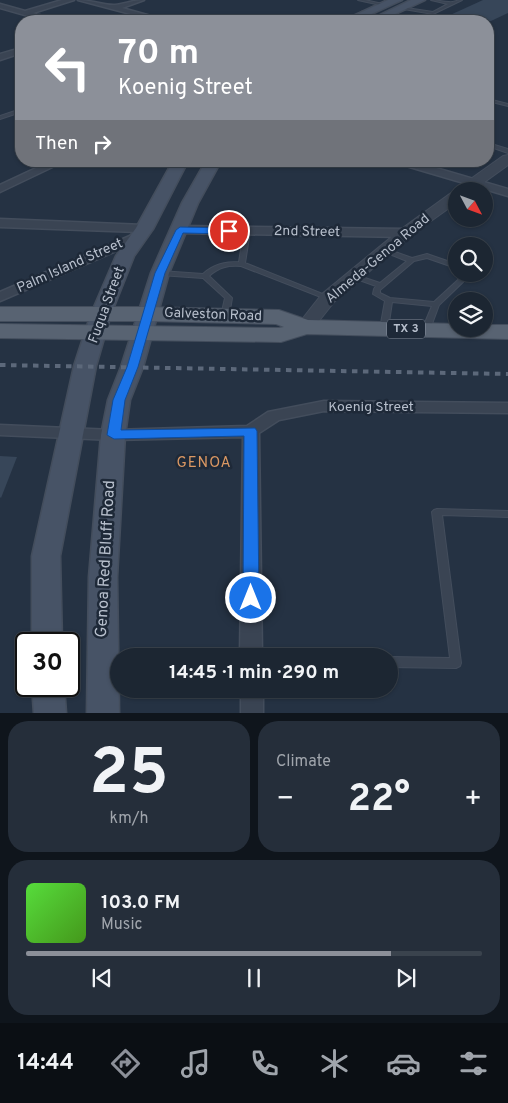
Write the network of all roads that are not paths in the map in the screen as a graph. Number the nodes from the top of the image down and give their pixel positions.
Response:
1 (47, 0) edge
2 (70, 0) edge
3 (82, 0) edge
4 (140, 0) edge
5 (360, 0) edge
6 (420, 0) edge
7 (433, 0) edge
8 (460, 0) edge
9 (398, 4) edge
10 (452, 4) junction
11 (385, 5) junction
12 (0, 6) edge
13 (114, 8) junction
14 (12, 10) junction
15 (25, 13) junction
16 (32, 15) edge
17 (141, 15) edge
18 (374, 15) edge
19 (376, 15) edge
20 (15, 52) edge
21 (0, 57) edge
22 (494, 102) edge
23 (508, 106) edge
24 (15, 112) edge
25 (0, 118) edge
26 (494, 147) edge
27 (508, 151) edge
28 (508, 159) edge
29 (47, 167) edge
30 (177, 167) edge
31 (211, 167) edge
32 (415, 167) edge
33 (454, 182) edge
34 (477, 182) edge
35 (0, 189) edge
36 (493, 191) edge
37 (508, 193) edge
38 (448, 202) edge
39 (0, 223) edge
40 (180, 230) junction
41 (248, 231) junction
42 (405, 232) junction
43 (142, 233) junction
44 (384, 250) junction
45 (412, 260) junction
46 (448, 263) edge
47 (242, 264) junction
48 (160, 273) junction
49 (205, 276) junction
50 (354, 276) junction
51 (459, 282) edge
52 (381, 286) junction
53 (0, 297) edge
54 (328, 298) junction
55 (388, 300) junction
56 (436, 304) junction
57 (0, 314) edge
58 (225, 316) junction
59 (99, 323) junction
60 (144, 324) junction
61 (305, 327) junction
62 (384, 329) junction
63 (426, 330) junction
64 (0, 331) edge
65 (508, 332) edge
66 (508, 408) edge
67 (0, 430) edge
68 (250, 431) junction
69 (70, 432) junction
70 (114, 435) junction
71 (508, 514) edge
72 (47, 632) edge
73 (251, 648) edge
74 (398, 662) edge
75 (49, 697) edge
76 (252, 698) edge
77 (50, 713) edge
78 (102, 713) edge
79 (252, 713) edge

1 - 14 street
2 - 15 street
3 - 13 street
4 - 13 street
5 - 11 lane
6 - 9 main road
7 - 10 lane
8 - 10 lane
9 - 10 lane
9 - 11 main road
9 - 19 main road
11 - 18 main road
12 - 14 street
13 - 17 street
14 - 15 street
15 - 16 street
20 - 21 street
22 - 23 lane
24 - 25 lane
26 - 27 lane
28 - 34 street
29 - 35 street
30 - 43 main road, Fuqua Street
31 - 40 main road
32 - 33 street
36 - 37 street
38 - 42 street, Almeda-Genoa Road
39 - 43 street
40 - 41 street, 2nd Street
40 - 48 main road
41 - 42 street, 2nd Street
41 - 47 lane
42 - 44 street, Almeda-Genoa Road
43 - 53 street, Palm Island Street
43 - 59 main road, Fuqua Street
44 - 45 lane
44 - 50 street, Almeda-Genoa Road
45 - 46 lane
45 - 52 lane
47 - 49 lane
47 - 54 lane
48 - 49 lane
48 - 60 main road
49 - 58 lane
50 - 52 lane
50 - 54 street, Almeda-Genoa Road
51 - 56 lane
52 - 55 lane
54 - 61 street, Almeda-Genoa Road
55 - 56 lane
55 - 62 lane
56 - 63 lane
57 - 59 main road, Galveston Road / TX 3
58 - 60 main road, Galveston Road / TX 3
58 - 61 main road, Galveston Road / TX 3
59 - 60 main road, Galveston Road / TX 3
59 - 64 main road, Galveston Road / TX 3
59 - 69 main road, Fuqua Street
60 - 61 main road, Galveston Road / TX 3
60 - 70 main road
61 - 62 main road, Galveston Road / TX 3
62 - 63 main road, Galveston Road / TX 3
63 - 65 main road, Galveston Road / TX 3
66 - 68 street, Koenig Street
67 - 69 street
68 - 70 street
68 - 73 street
69 - 70 street
69 - 72 main road
70 - 78 main road, Genoa Red Bluff Road
71 - 74 lane
75 - 77 main road
76 - 79 street

